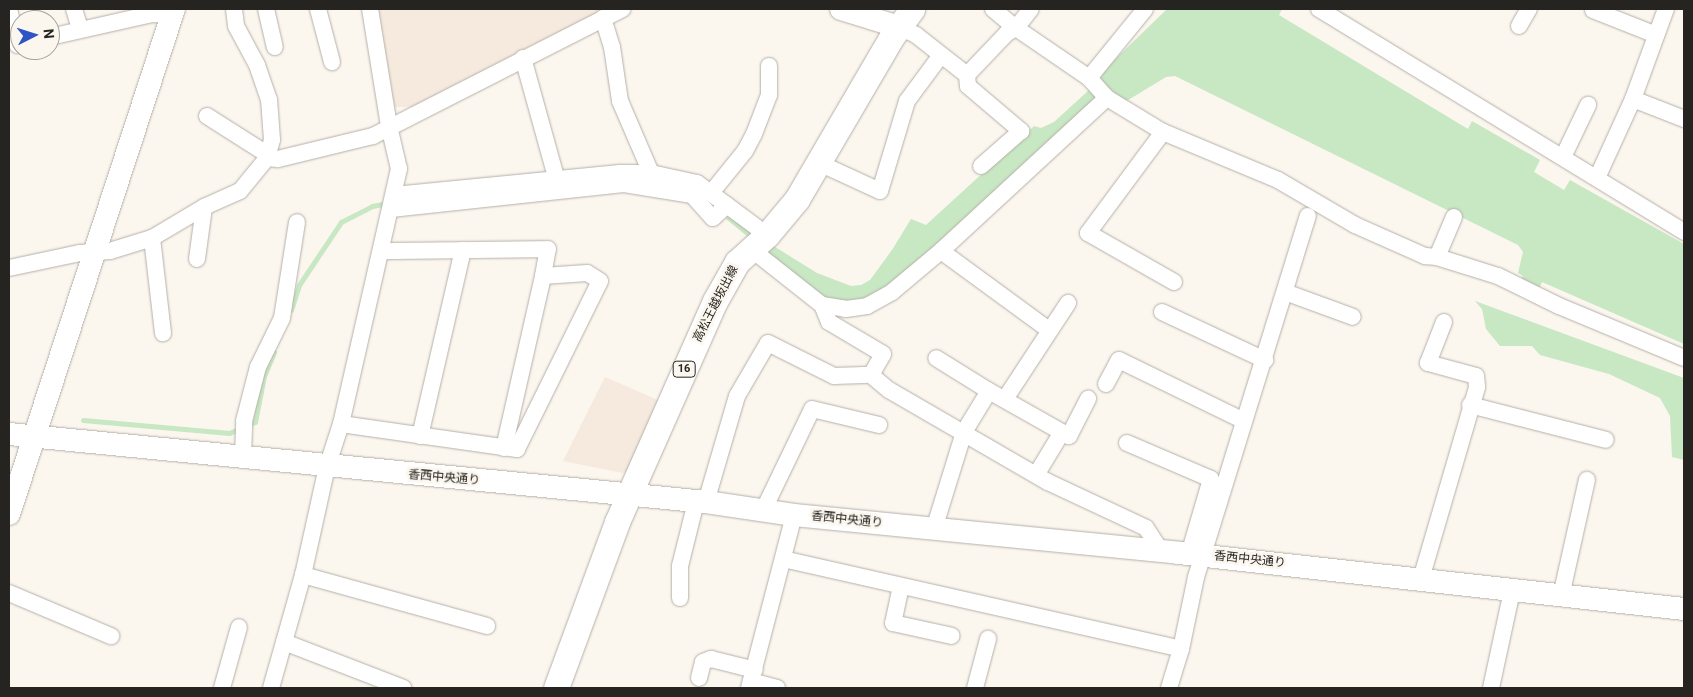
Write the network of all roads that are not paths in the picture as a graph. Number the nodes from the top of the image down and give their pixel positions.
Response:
1 (74, 9) edge
2 (237, 9) edge
3 (266, 9) edge
4 (318, 9) edge
5 (370, 9) edge
6 (622, 9) edge
7 (841, 9) edge
8 (992, 9) edge
9 (1031, 9) edge
10 (1145, 9) edge
11 (1319, 9) edge
12 (1529, 9) edge
13 (1665, 9) edge
14 (1593, 10) dead end
15 (173, 12) edge
16 (603, 18) junction
17 (905, 18) edge
18 (1519, 26) dead end
19 (1016, 28) junction
20 (80, 29) junction
21 (60, 34) edge
22 (1656, 35) junction
23 (275, 47) dead end
24 (941, 55) junction
25 (523, 58) junction
26 (332, 62) dead end
27 (769, 66) dead end
28 (967, 76) junction
29 (1091, 81) junction
30 (1106, 98) junction
31 (1632, 99) junction
32 (1588, 105) dead end
33 (207, 116) dead end
34 (1684, 119) edge
35 (388, 126) junction
36 (1163, 132) junction
37 (1563, 157) junction
38 (267, 158) junction
39 (819, 163) junction
40 (981, 166) dead end
41 (650, 174) junction
42 (1597, 178) junction
43 (558, 184) junction
44 (691, 188) junction
45 (711, 192) junction
46 (392, 202) junction
47 (204, 207) junction
48 (723, 210) junction
49 (1308, 216) dead end
50 (1454, 217) dead end
51 (297, 222) dead end
52 (1684, 232) edge
53 (152, 238) junction
54 (759, 242) junction
55 (463, 250) junction
56 (382, 251) junction
57 (941, 251) junction
58 (94, 254) junction
59 (1437, 257) junction
60 (197, 260) dead end
61 (9, 268) edge
62 (543, 276) junction
63 (1174, 282) dead end
64 (1285, 292) junction
65 (1068, 303) dead end
66 (822, 305) junction
67 (1162, 312) dead end
68 (1353, 317) dead end
69 (1444, 322) dead end
70 (1050, 330) junction
71 (163, 333) dead end
72 (936, 358) dead end
73 (1684, 358) edge
74 (1265, 360) junction
75 (871, 375) junction
76 (1106, 384) dead end
77 (990, 391) junction
78 (1005, 399) junction
79 (1088, 399) dead end
80 (1470, 405) junction
81 (1244, 421) junction
82 (341, 424) junction
83 (879, 425) dead end
84 (964, 432) junction
85 (1062, 432) junction
86 (9, 434) edge
87 (420, 436) junction
88 (34, 437) junction
89 (1606, 440) dead end
90 (1127, 444) dead end
91 (504, 448) junction
92 (243, 457) junction
93 (327, 467) junction
94 (1036, 475) junction
95 (1587, 480) dead end
96 (629, 496) junction
97 (701, 502) junction
98 (763, 511) junction
99 (9, 514) edge
100 (794, 515) junction
101 (934, 529) junction
102 (1161, 551) junction
103 (1196, 555) junction
104 (783, 560) junction
105 (303, 575) junction
106 (1421, 579) junction
107 (901, 586) junction
108 (1512, 590) junction
109 (9, 593) edge
110 (1561, 596) junction
111 (680, 598) dead end
112 (1684, 609) edge
113 (487, 626) dead end
114 (239, 627) dead end
115 (111, 636) dead end
116 (952, 636) dead end
117 (988, 640) dead end
118 (284, 642) junction
119 (1182, 649) junction
120 (699, 678) dead end
121 (752, 680) edge
122 (222, 688) edge
123 (272, 688) edge
124 (403, 688) edge
125 (556, 688) edge
126 (777, 688) edge
127 (975, 688) edge
128 (1169, 688) edge
129 (1491, 688) edge

1 - 20 street
2 - 38 street
3 - 23 street
4 - 26 street
5 - 35 street
6 - 16 street
7 - 17 street
8 - 19 street
9 - 19 street
10 - 29 street
11 - 37 street
12 - 18 street
13 - 22 street
14 - 22 street
15 - 20 street
15 - 58 street
16 - 25 street
16 - 41 street
17 - 24 street
17 - 39 main road, 高松王越坂出線 / 16
19 - 28 street
19 - 29 street
20 - 21 street
22 - 31 street
24 - 28 street
24 - 39 street
25 - 35 street
25 - 43 street
27 - 45 street
28 - 40 street
29 - 30 street
30 - 36 street
30 - 57 street
31 - 34 street
31 - 42 street
32 - 37 street
33 - 38 street
35 - 38 street
35 - 46 street
36 - 59 street
36 - 63 street
37 - 42 street
38 - 47 street
39 - 54 main road, 高松王越坂出線 / 16
41 - 43 street
41 - 44 street
42 - 52 street
43 - 44 street
43 - 46 street
44 - 45 street
44 - 48 street
45 - 48 street
46 - 56 street
47 - 53 street
47 - 60 street
48 - 54 street
49 - 64 street
50 - 59 street
51 - 92 street
53 - 58 street
53 - 71 street
54 - 66 street
54 - 96 main road, 高松王越坂出線 / 16
55 - 56 street
55 - 62 street
55 - 87 street
56 - 82 street
57 - 66 street
57 - 70 street
58 - 61 street
58 - 88 street
59 - 73 street
62 - 91 street
62 - 91 street
64 - 68 street
64 - 74 street
65 - 70 street
66 - 75 street
67 - 74 street
69 - 80 street
70 - 78 street
72 - 77 street
74 - 81 street
75 - 84 street
75 - 97 street
76 - 81 street
77 - 78 street
77 - 84 street
78 - 85 street
79 - 85 street
80 - 89 street
80 - 106 street
81 - 103 street
82 - 87 street
82 - 93 street
83 - 98 street
84 - 94 street
84 - 101 street
85 - 94 street
86 - 88 street, 香西中央通り
87 - 91 street
88 - 92 street, 香西中央通り
88 - 99 street
90 - 103 street
92 - 93 street, 香西中央通り
93 - 96 street, 香西中央通り
93 - 105 street
94 - 102 street
95 - 110 street
96 - 97 street, 香西中央通り
96 - 125 main road, 高松王越坂出線 / 16
97 - 98 street, 香西中央通り
97 - 111 street
98 - 100 street, 香西中央通り
100 - 101 street, 香西中央通り
100 - 104 street
101 - 102 street, 香西中央通り
102 - 103 street, 香西中央通り
103 - 106 street, 香西中央通り
103 - 119 street
104 - 107 street
104 - 121 street
105 - 113 street
105 - 118 street
106 - 108 street, 香西中央通り
107 - 116 street
107 - 119 street
108 - 110 street, 香西中央通り
108 - 129 street
109 - 115 street
110 - 112 street, 香西中央通り
114 - 122 street
117 - 127 street
118 - 123 street
118 - 124 street
119 - 128 street
120 - 121 street
121 - 126 street

